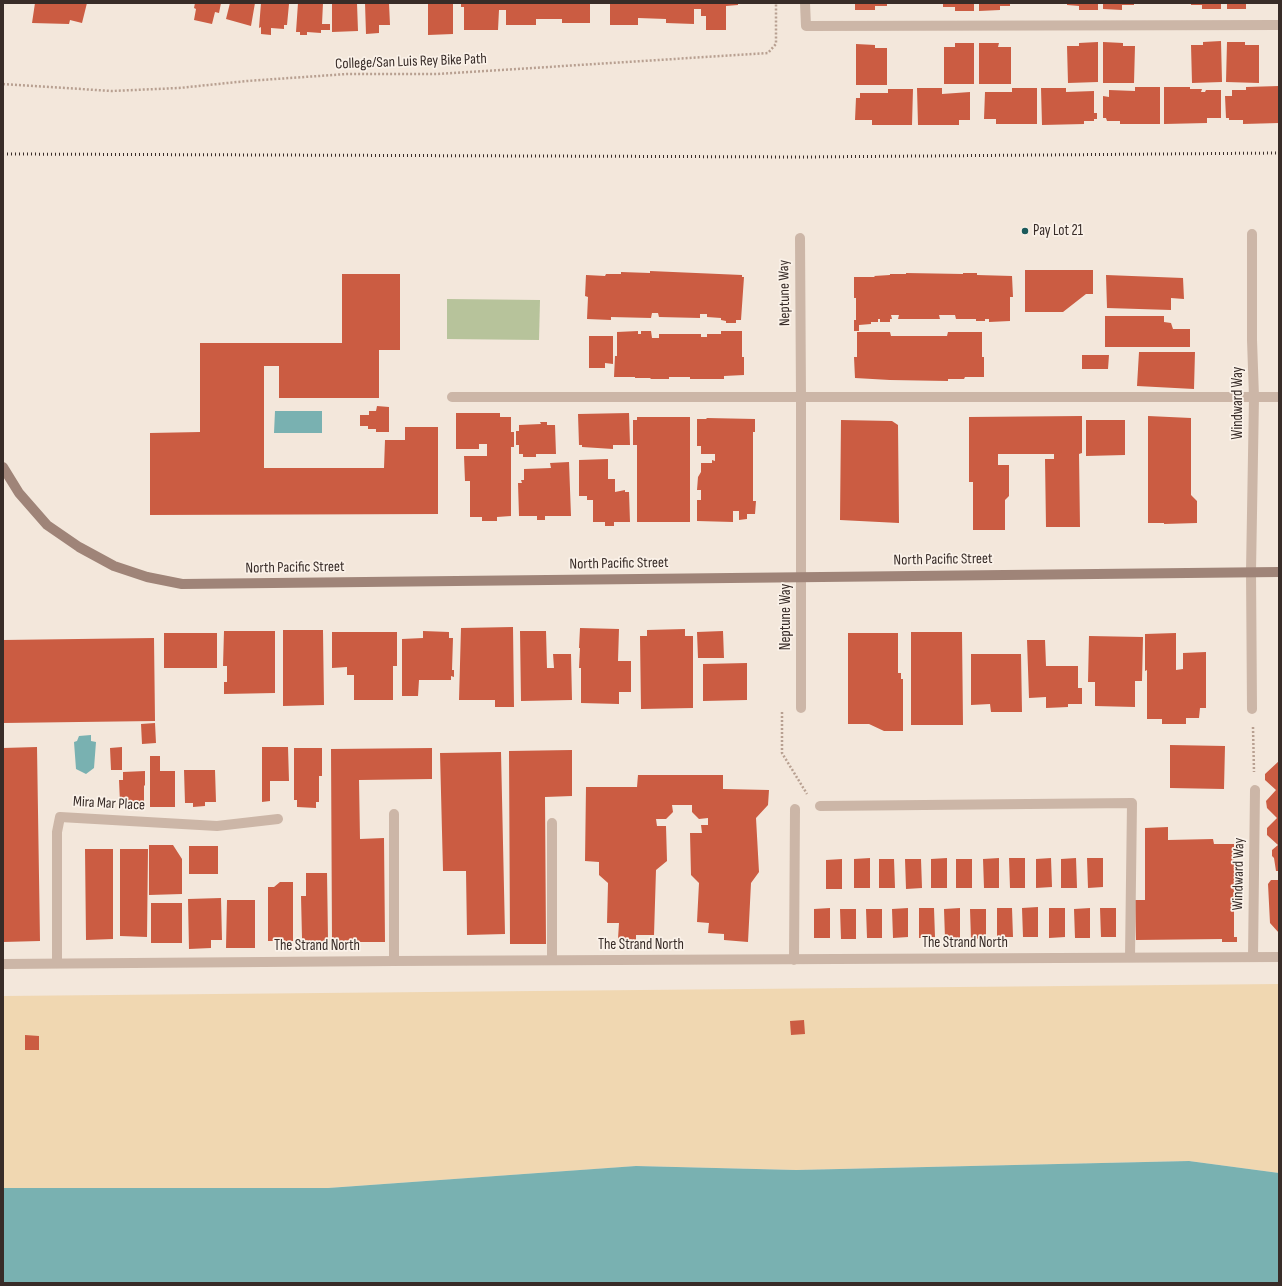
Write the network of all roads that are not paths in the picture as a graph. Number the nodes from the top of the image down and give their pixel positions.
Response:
1 (805, 3) edge
2 (1279, 25) edge
3 (1252, 234) dead end
4 (800, 238) dead end
5 (452, 397) dead end
6 (801, 397) junction
7 (1254, 397) junction
8 (1279, 397) edge
9 (3, 466) edge
10 (1251, 571) junction
11 (1279, 572) edge
12 (800, 577) junction
13 (801, 708) road end
14 (1252, 709) road end
15 (1255, 790) road end
16 (820, 806) dead end
17 (795, 809) road end
18 (394, 814) dead end
19 (278, 819) dead end
20 (552, 823) dead end
21 (1130, 957) junction
22 (1253, 957) junction
23 (1279, 957) edge
24 (552, 960) junction
25 (794, 960) junction
26 (394, 961) junction
27 (57, 963) junction
28 (3, 964) edge

1 - 2 street
3 - 7 street, Windward Way
4 - 6 street, Neptune Way
5 - 6 street
6 - 7 street
6 - 12 street, Neptune Way
7 - 8 street
7 - 10 street, Windward Way
9 - 12 main road, North Pacific Street
10 - 11 main road, North Pacific Street
10 - 12 main road, North Pacific Street
10 - 14 street, Windward Way
12 - 13 street, Neptune Way
15 - 22 street, Windward Way
16 - 21 street
17 - 25 street
18 - 26 street
19 - 27 street, Mira Mar Place
20 - 24 street
21 - 22 street, The Strand North
21 - 25 street, The Strand North
22 - 23 street, The Strand North
24 - 25 street, The Strand North
24 - 26 street, The Strand North
26 - 27 street, The Strand North
27 - 28 street, The Strand North

